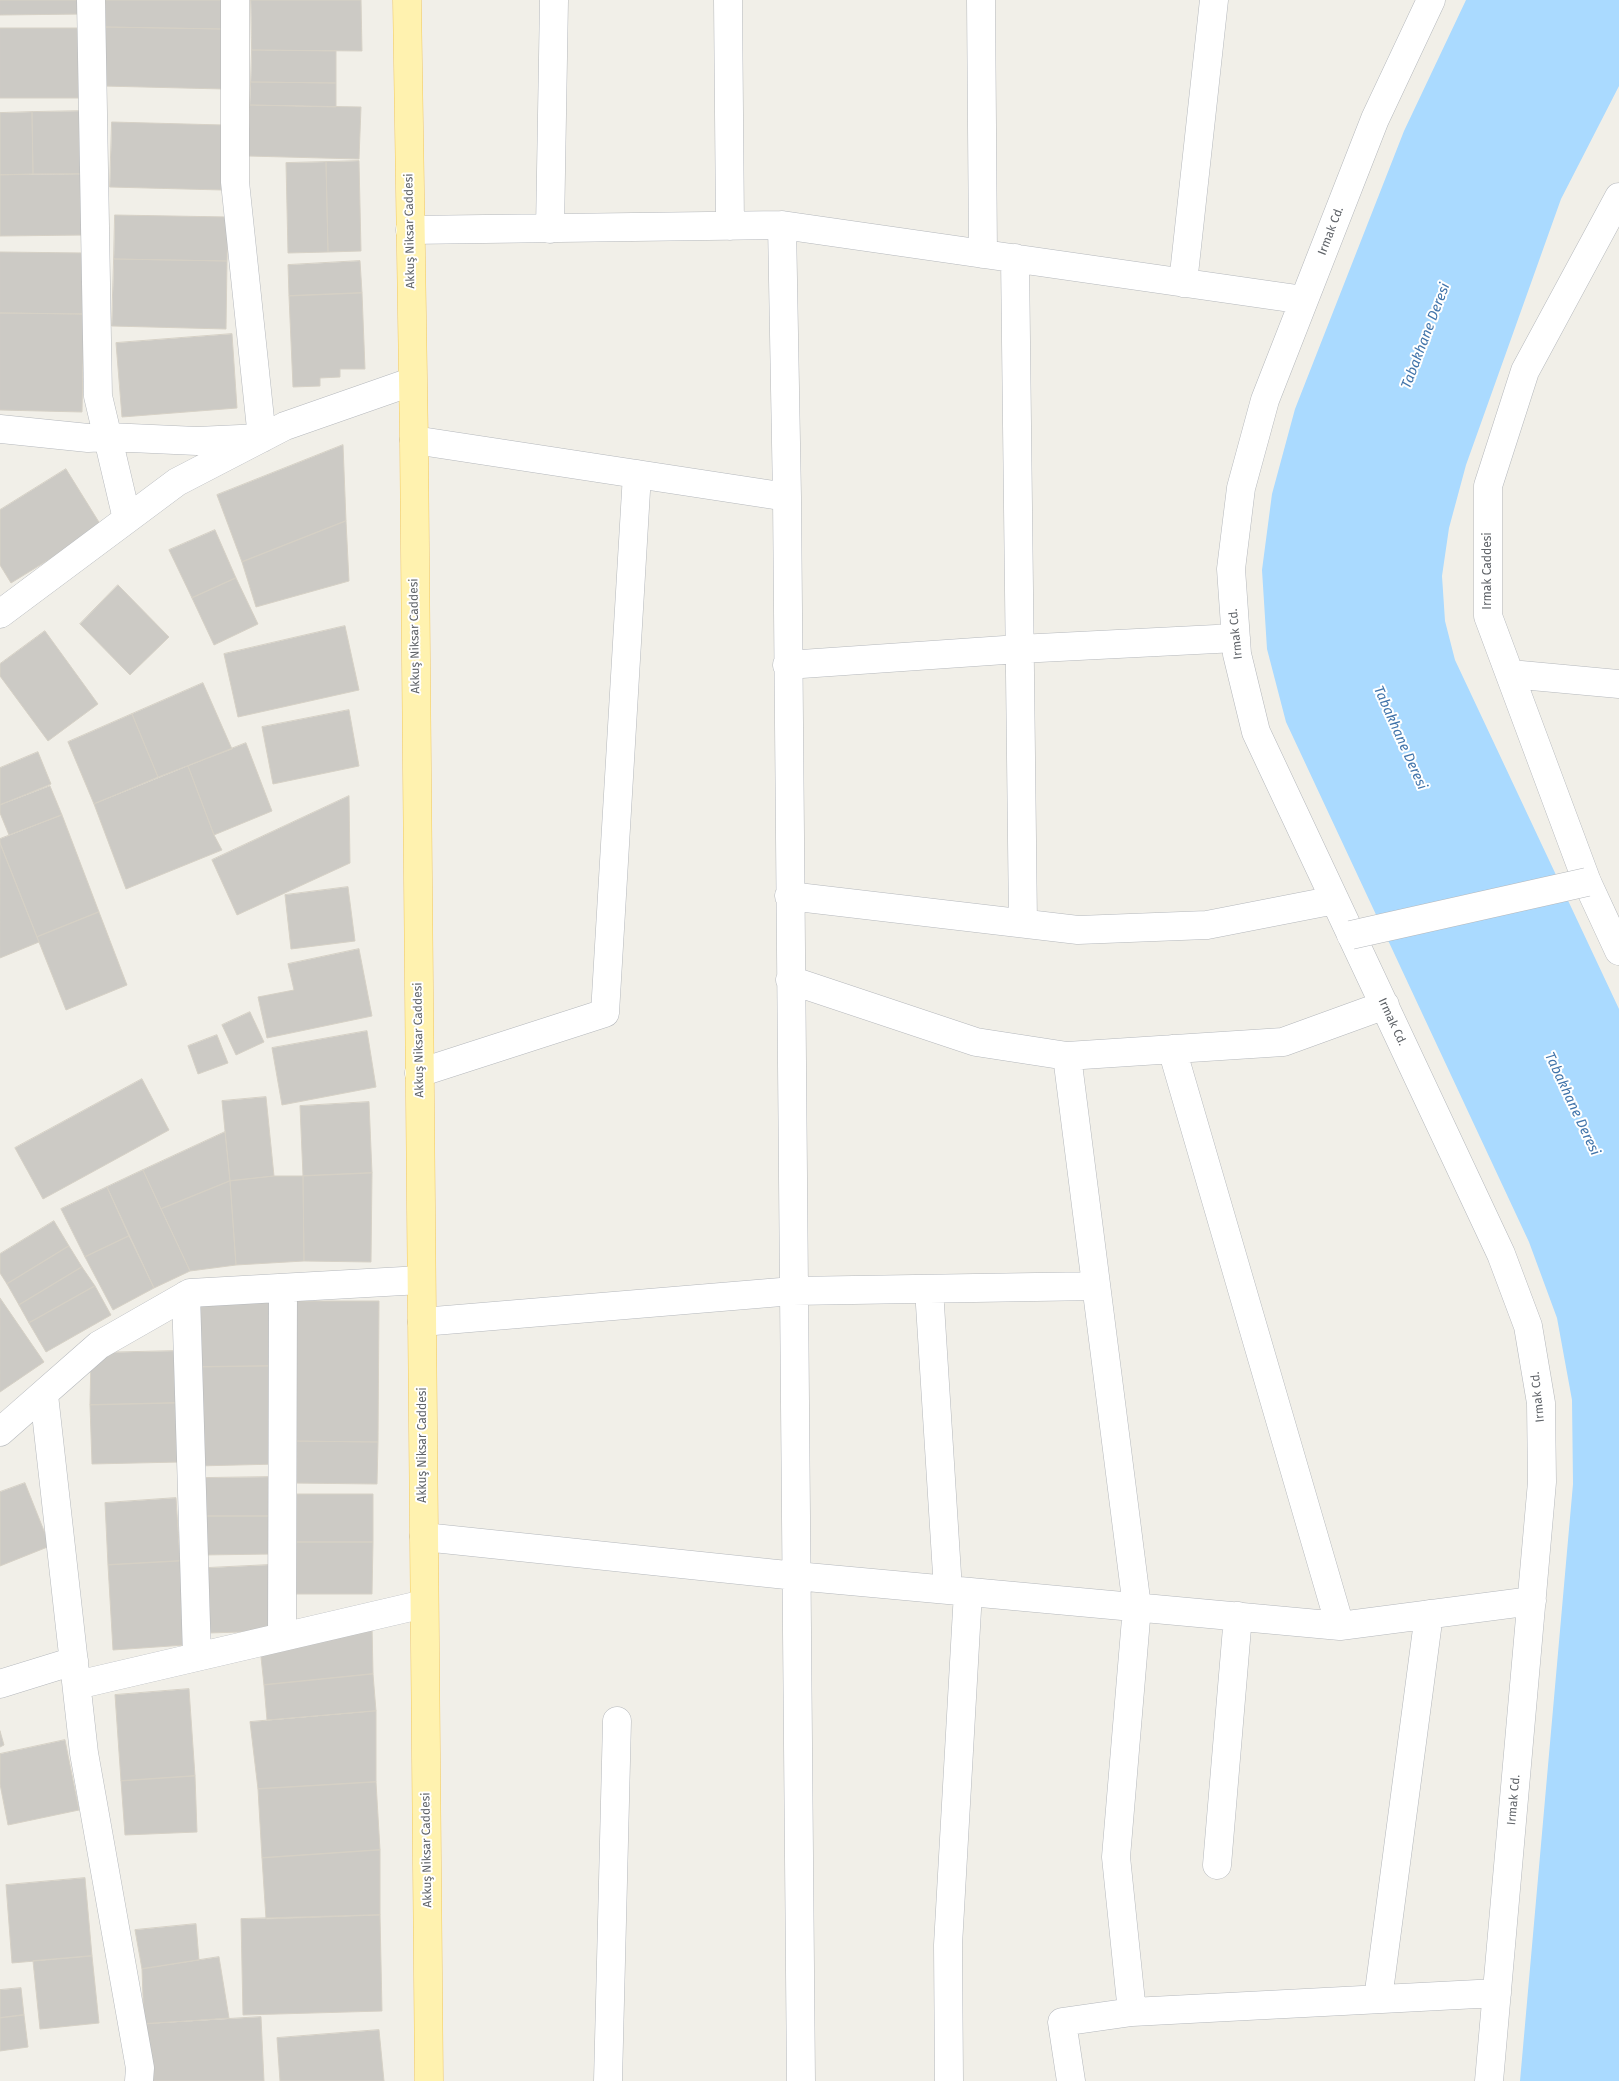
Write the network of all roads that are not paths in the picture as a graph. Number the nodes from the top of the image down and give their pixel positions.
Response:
1 (91, 0) edge
2 (235, 0) edge
3 (407, 0) edge
4 (554, 0) edge
5 (728, 0) edge
6 (981, 0) edge
7 (1214, 0) edge
8 (1431, 0) edge
9 (1619, 197) edge
10 (782, 225) junction
11 (730, 226) junction
12 (550, 229) junction
13 (410, 230) junction
14 (984, 254) junction
15 (1015, 258) junction
16 (1183, 283) junction
17 (1304, 300) junction
18 (412, 382) junction
19 (0, 429) edge
20 (108, 437) junction
21 (262, 438) junction
22 (414, 440) junction
23 (637, 474) junction
24 (786, 497) junction
25 (127, 518) junction
26 (1, 613) edge
27 (1236, 638) junction
28 (1019, 649) junction
29 (787, 665) junction
30 (1510, 674) junction
31 (1619, 684) edge
32 (1587, 882) junction
33 (789, 896) junction
34 (1335, 900) junction
35 (1023, 923) junction
36 (1351, 935) dead end
37 (1619, 951) edge
38 (790, 980) junction
39 (1385, 1005) junction
40 (1172, 1049) junction
41 (1067, 1056) junction
42 (419, 1073) junction
43 (421, 1280) junction
44 (1096, 1286) junction
45 (283, 1288) junction
46 (929, 1289) junction
47 (793, 1291) junction
48 (186, 1295) junction
49 (422, 1322) junction
50 (44, 1395) junction
51 (0, 1432) edge
52 (424, 1537) junction
53 (796, 1576) junction
54 (958, 1591) junction
55 (1532, 1601) junction
56 (424, 1604) junction
57 (1138, 1607) junction
58 (1428, 1614) junction
59 (1238, 1616) junction
60 (1340, 1626) junction
61 (282, 1637) junction
62 (197, 1656) junction
63 (75, 1673) junction
64 (0, 1684) edge
65 (617, 1721) dead end
66 (1217, 1865) dead end
67 (1497, 1993) junction
68 (1378, 1999) junction
69 (1132, 2012) junction
70 (139, 2081) edge
71 (430, 2081) edge
72 (608, 2081) edge
73 (801, 2081) edge
74 (949, 2081) edge
75 (1071, 2081) edge
76 (1489, 2081) edge

1 - 20 street
2 - 21 street
3 - 13 main road, Akkuş Niksar Caddesi
4 - 12 street
5 - 11 street
6 - 14 street
7 - 16 street
8 - 17 street, Irmak Cd.
9 - 30 street, Irmak Caddesi
10 - 11 street
10 - 14 street
10 - 24 street
11 - 12 street
12 - 13 street
13 - 18 main road, Akkuş Niksar Caddesi
14 - 15 street
15 - 16 street
15 - 28 street
16 - 17 street
17 - 27 street, Irmak Cd.
18 - 21 street
18 - 22 main road, Akkuş Niksar Caddesi
19 - 20 street
20 - 21 street
20 - 25 street
21 - 25 street
22 - 23 street
22 - 42 main road, Akkuş Niksar Caddesi
23 - 24 street
23 - 42 street
24 - 29 street
25 - 26 street
27 - 28 street
27 - 34 street, Irmak Cd.
28 - 29 street
28 - 35 street
29 - 33 street
30 - 31 street
30 - 32 street, Irmak Caddesi
32 - 36 street, bridge
32 - 37 street, Irmak Caddesi
33 - 35 street
33 - 38 street
34 - 35 street
34 - 39 street, Irmak Cd.
38 - 41 street
38 - 47 street
39 - 40 street
39 - 55 street, Irmak Cd.
40 - 41 street
40 - 60 street
41 - 44 street
42 - 43 main road, Akkuş Niksar Caddesi
43 - 45 street
43 - 49 main road, Akkuş Niksar Caddesi
44 - 46 street
44 - 57 street
45 - 48 street
45 - 61 street
46 - 47 street
46 - 54 street
47 - 49 street
47 - 53 street
48 - 50 street
48 - 62 street
49 - 52 main road, Akkuş Niksar Caddesi
50 - 51 street
50 - 63 street
52 - 53 street
52 - 56 main road, Akkuş Niksar Caddesi
53 - 54 street
53 - 73 street
54 - 57 street
54 - 74 street
55 - 58 street
55 - 67 street, Irmak Cd.
56 - 61 street
56 - 71 main road, Akkuş Niksar Caddesi
57 - 59 street
57 - 69 street
58 - 60 street
58 - 68 street
59 - 60 street
59 - 66 street
61 - 62 street
62 - 63 street
63 - 64 street
63 - 70 street
65 - 72 street
67 - 68 street
67 - 76 street, Irmak Cd.
68 - 69 street
69 - 75 street

